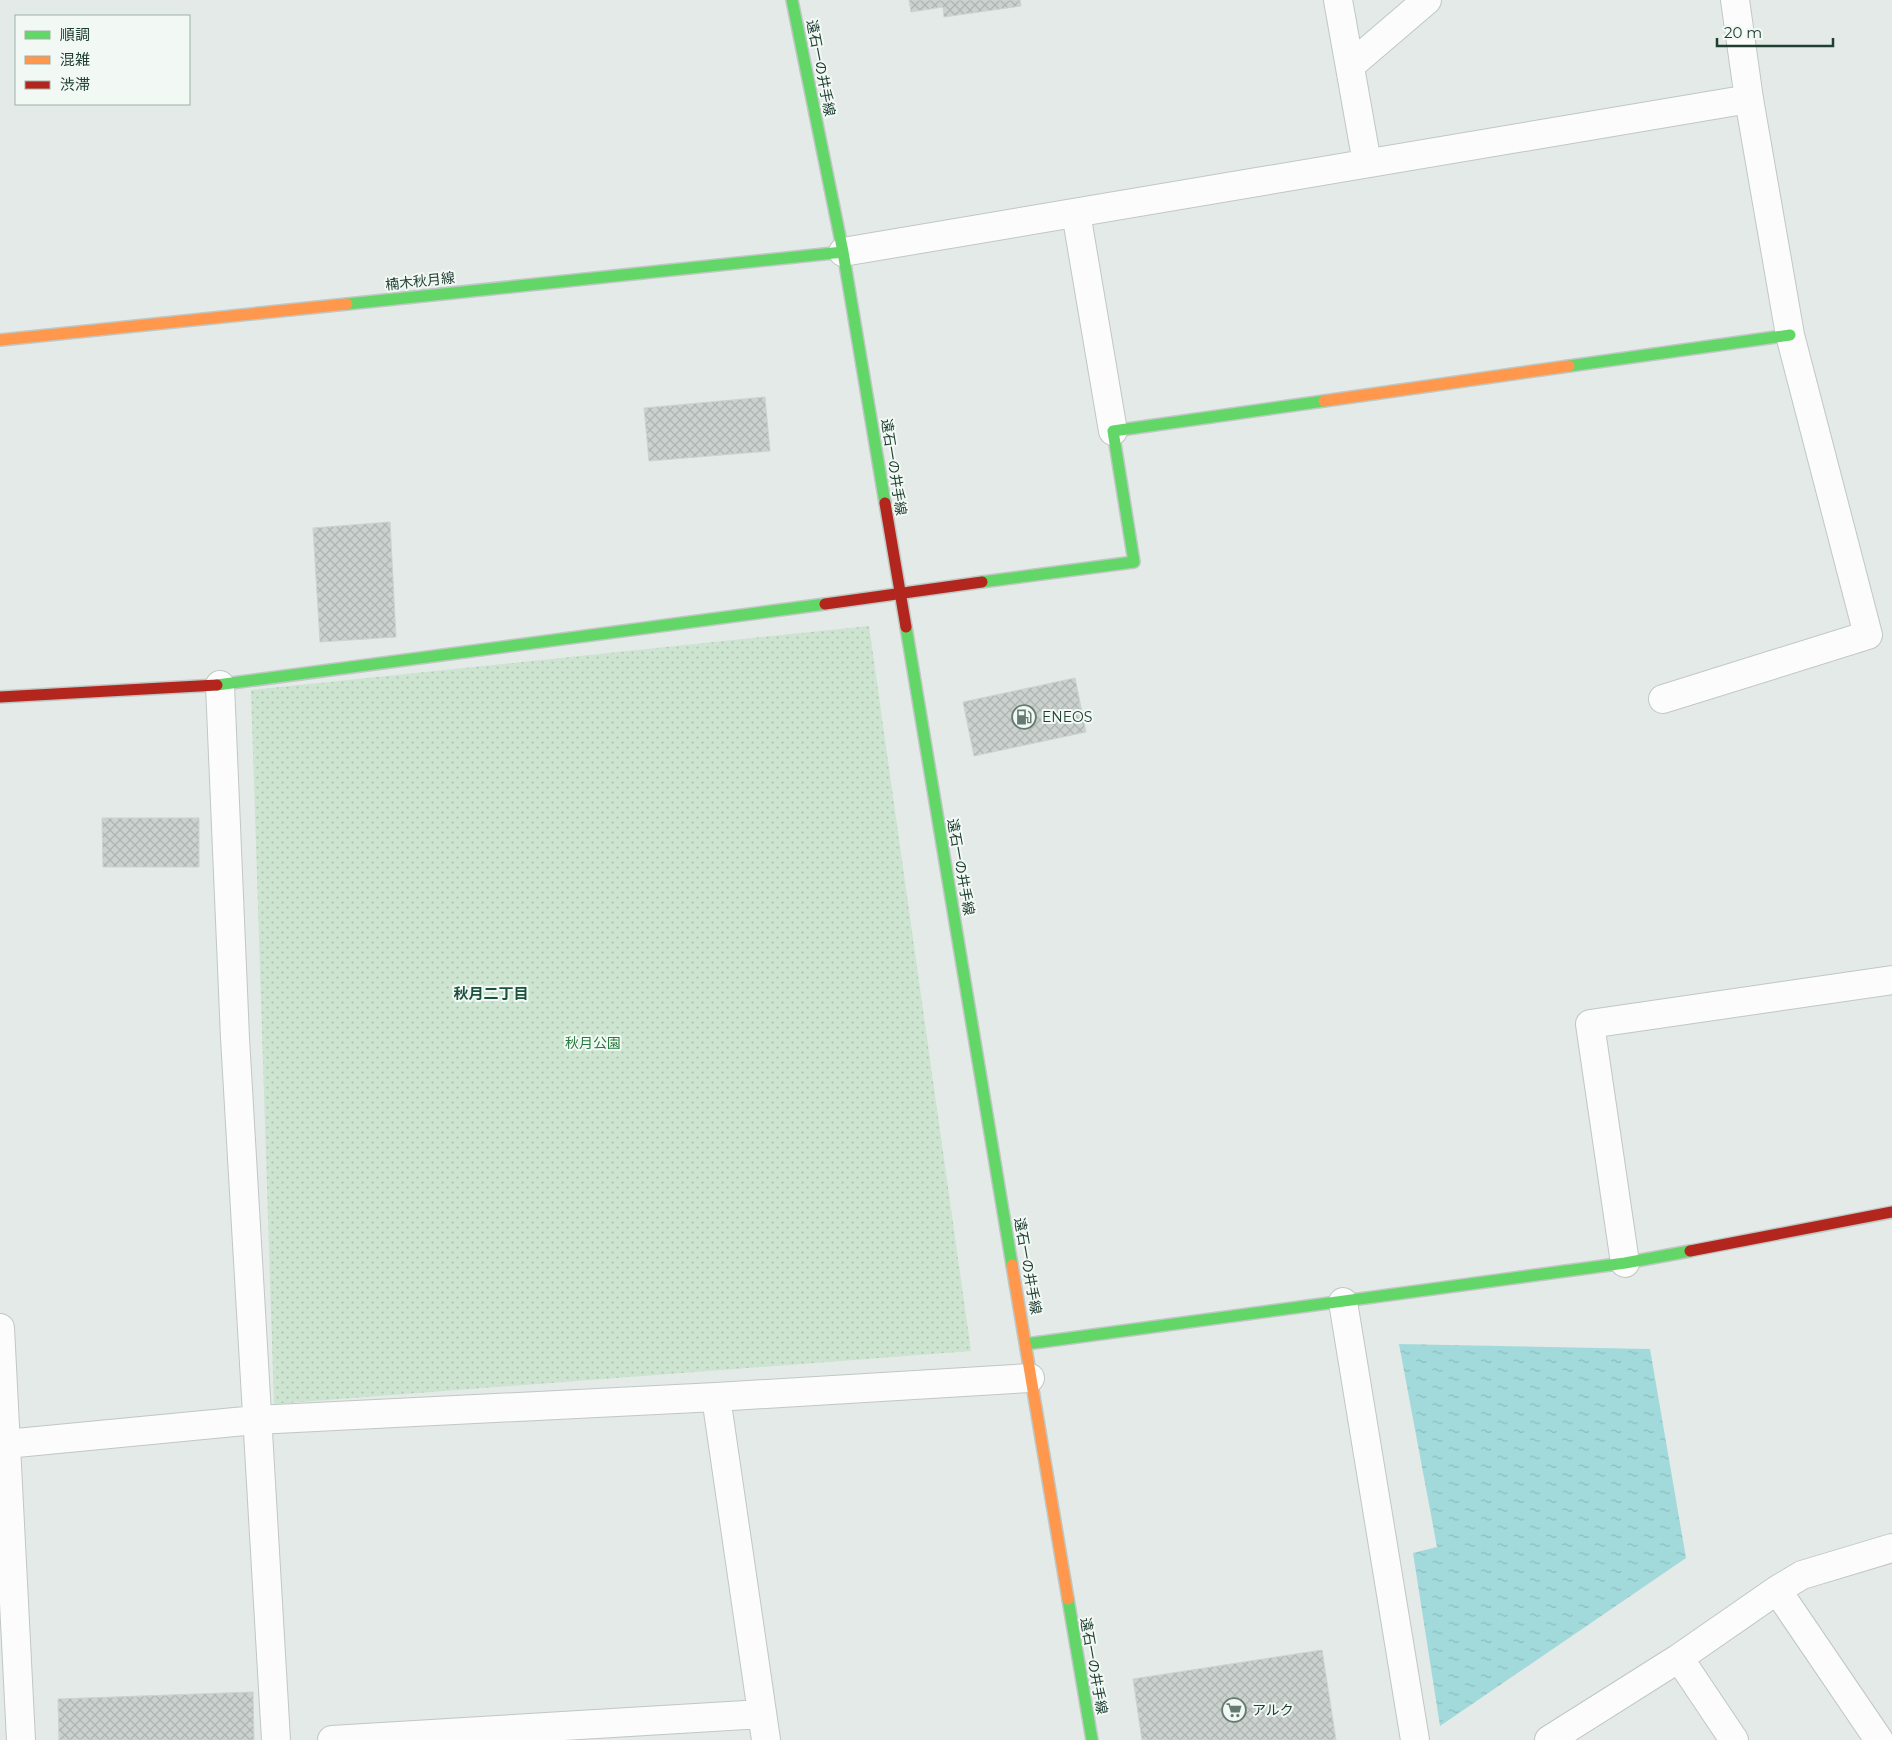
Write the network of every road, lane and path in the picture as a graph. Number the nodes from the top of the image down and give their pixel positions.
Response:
1 (792, 0) edge
2 (1338, 0) edge
3 (1427, 0) edge
4 (1735, 0) edge
5 (1351, 65) junction
6 (1749, 99) junction
7 (1367, 163) junction
8 (1076, 213) junction
9 (843, 252) junction
10 (1790, 335) junction
11 (0, 340) edge
12 (1113, 431) junction
13 (899, 595) junction
14 (220, 685) junction
15 (0, 697) edge
16 (1663, 699) dead end
17 (1892, 980) edge
18 (1892, 1212) edge
19 (1625, 1263) junction
20 (1343, 1302) junction
21 (0, 1328) edge
22 (1026, 1344) junction
23 (1030, 1378) junction
24 (716, 1397) junction
25 (256, 1420) junction
26 (6, 1444) junction
27 (1892, 1548) edge
28 (6, 1568) edge
29 (1777, 1590) junction
30 (1679, 1658) junction
31 (762, 1714) junction
32 (21, 1740) edge
33 (276, 1740) edge
34 (332, 1740) edge
35 (766, 1740) edge
36 (1092, 1740) edge
37 (1415, 1740) edge
38 (1549, 1740) edge
39 (1734, 1740) edge
40 (1879, 1740) edge

1 - 9 street, 遠石一の井手線
2 - 5 street
3 - 5 street
4 - 6 street
5 - 7 street
6 - 7 street
6 - 10 street
7 - 8 street
8 - 9 street
8 - 12 street
9 - 11 street, 楠木秋月線
9 - 13 street, 遠石一の井手線
10 - 12 street
10 - 16 street
12 - 13 street
13 - 14 street
13 - 22 street, 遠石一の井手線
14 - 15 street
14 - 25 street
17 - 19 street
18 - 19 street
19 - 20 street
20 - 22 street
20 - 37 street
21 - 26 street
22 - 23 street, 遠石一の井手線
23 - 24 street
23 - 36 street, 遠石一の井手線
24 - 25 street
24 - 31 street
25 - 26 street
25 - 33 street
26 - 28 street
27 - 29 street
28 - 32 street
29 - 30 street
29 - 40 street
30 - 38 street
30 - 39 street
31 - 34 street
31 - 35 street

